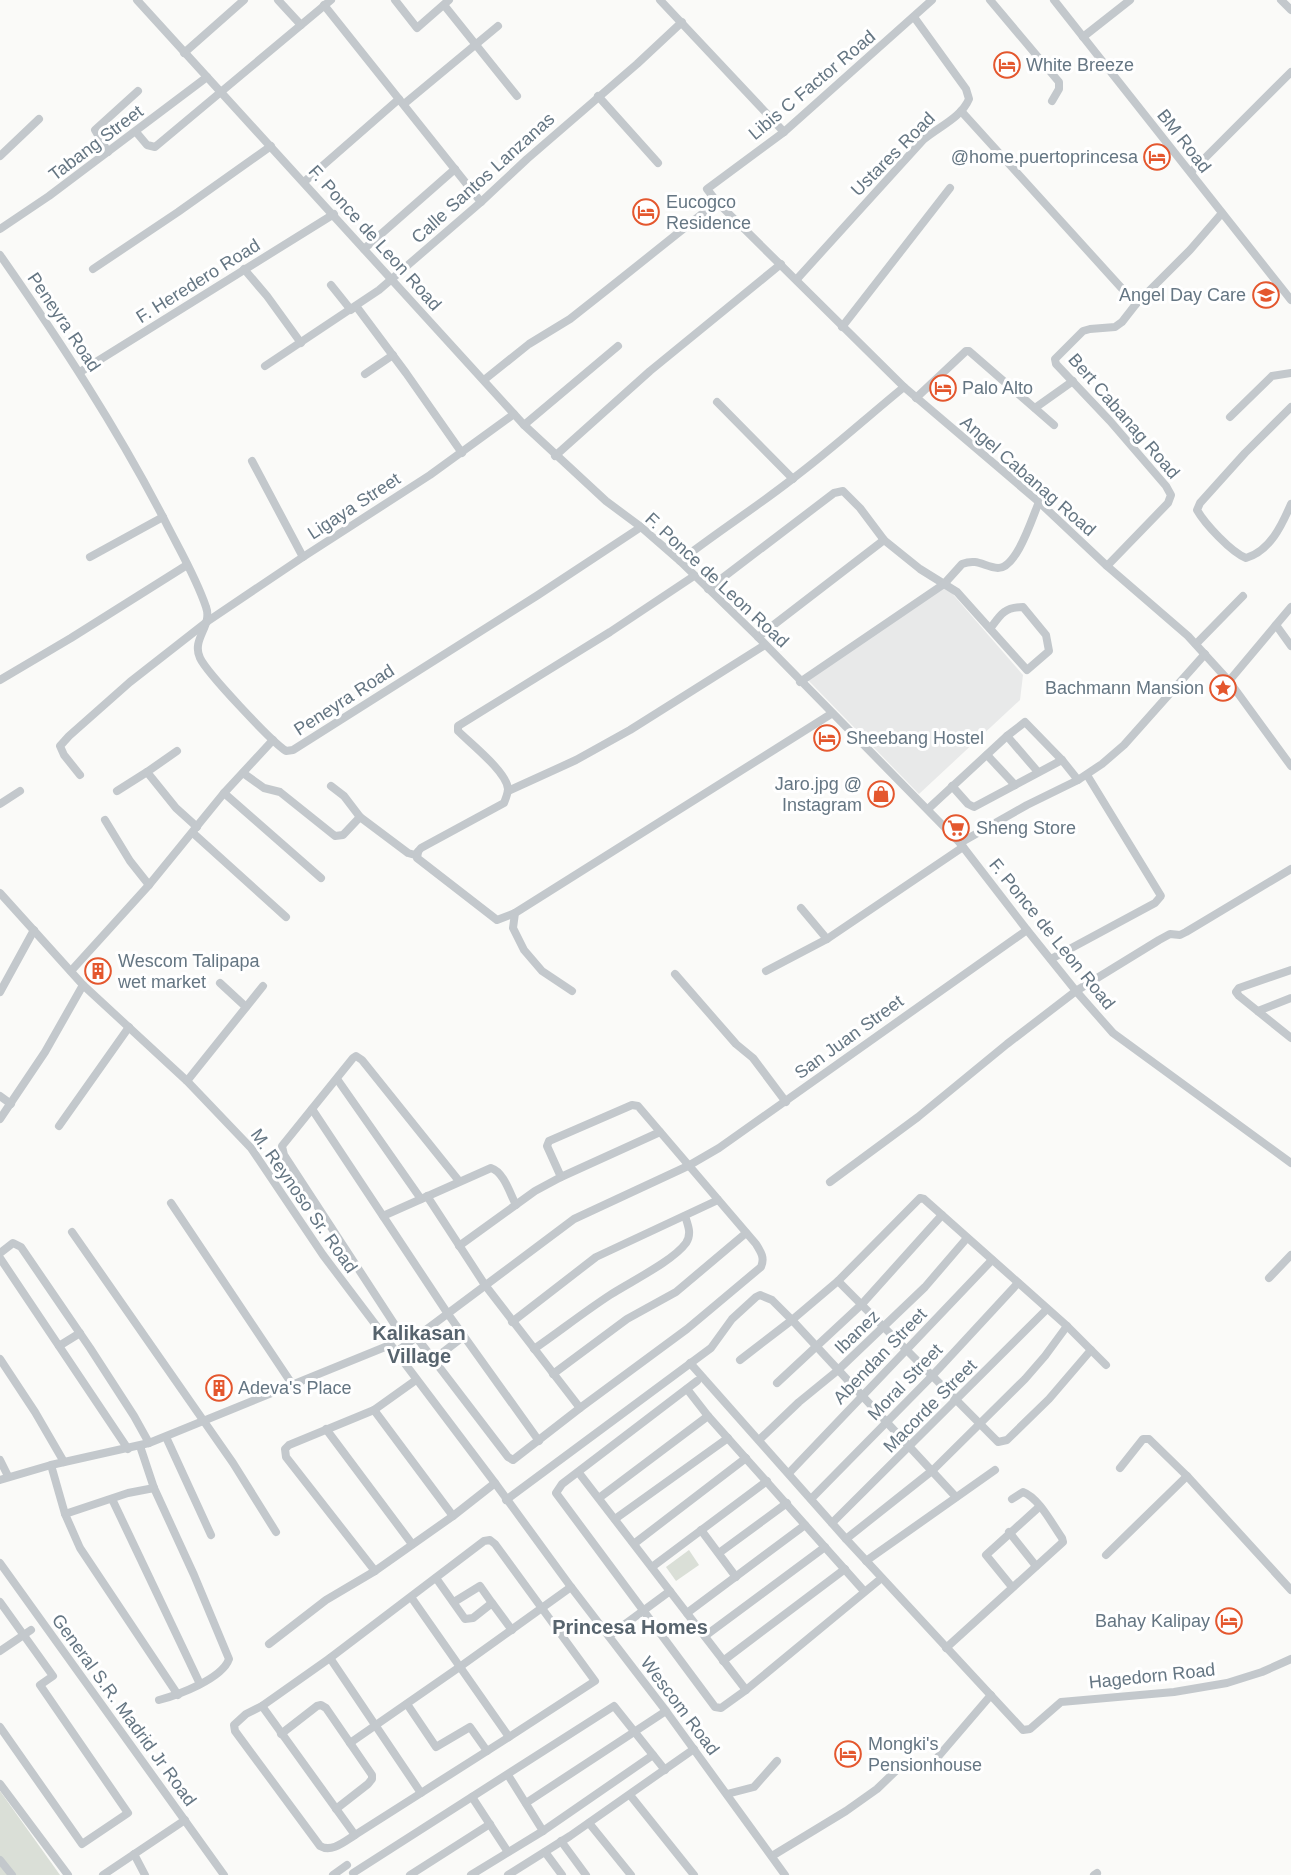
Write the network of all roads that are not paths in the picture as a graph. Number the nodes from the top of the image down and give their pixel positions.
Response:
1 (136, 0) edge
2 (244, 0) edge
3 (278, 0) edge
4 (331, 0) edge
5 (394, 0) edge
6 (660, 0) edge
7 (932, 0) edge
8 (990, 0) edge
9 (1054, 0) edge
10 (1130, 0) edge
11 (1281, 0) edge
12 (446, 2) edge
13 (324, 5) junction
14 (1291, 10) edge
15 (914, 17) junction
16 (682, 22) junction
17 (301, 25) junction
18 (498, 26) dead end
19 (1083, 37) junction
20 (476, 45) junction
21 (184, 53) junction
22 (1291, 72) edge
23 (207, 77) junction
24 (138, 91) dead end
25 (222, 92) junction
26 (517, 96) dead end
27 (598, 96) junction
28 (1052, 101) dead end
29 (402, 102) junction
30 (961, 111) junction
31 (39, 119) dead end
32 (136, 132) junction
33 (784, 132) junction
34 (271, 146) junction
35 (108, 152) junction
36 (0, 156) edge
37 (658, 163) dead end
38 (455, 168) junction
39 (1191, 172) junction
40 (304, 182) junction
41 (950, 188) dead end
42 (707, 189) joint
43 (481, 202) junction
44 (717, 202) junction
45 (1222, 213) junction
46 (333, 214) junction
47 (0, 229) edge
48 (364, 249) junction
49 (0, 255) edge
50 (781, 264) junction
51 (93, 269) dead end
52 (244, 269) junction
53 (797, 279) junction
54 (391, 280) junction
55 (331, 285) dead end
56 (1291, 300) edge
57 (1136, 304) junction
58 (353, 308) junction
59 (842, 327) junction
60 (301, 343) junction
61 (618, 346) dead end
62 (393, 355) junction
63 (265, 366) dead end
64 (80, 372) junction
65 (1291, 373) edge
66 (365, 374) dead end
67 (484, 380) junction
68 (1073, 381) junction
69 (904, 387) junction
70 (916, 398) junction
71 (717, 402) dead end
72 (1291, 407) edge
73 (1035, 408) junction
74 (514, 414) junction
75 (1230, 417) dead end
76 (524, 425) junction
77 (1054, 425) dead end
78 (462, 453) junction
79 (555, 456) junction
80 (252, 461) dead end
81 (793, 479) junction
82 (1039, 502) junction
83 (1291, 504) edge
84 (163, 517) junction
85 (641, 527) junction
86 (885, 540) junction
87 (90, 557) dead end
88 (303, 557) junction
89 (680, 561) junction
90 (187, 565) junction
91 (1107, 566) junction
92 (694, 576) junction
93 (944, 584) junction
94 (708, 589) junction
95 (1244, 596) dead end
96 (1291, 607) edge
97 (208, 621) junction
98 (1276, 625) junction
99 (990, 629) junction
100 (758, 637) junction
101 (1196, 644) junction
102 (765, 645) junction
103 (1291, 646) edge
104 (1205, 654) junction
105 (1, 680) edge
106 (1229, 681) junction
107 (800, 682) junction
108 (831, 714) junction
109 (1007, 736) junction
110 (273, 740) junction
111 (177, 752) dead end
112 (987, 755) junction
113 (1062, 760) junction
114 (1291, 766) edge
115 (147, 772) junction
116 (1038, 772) junction
117 (243, 773) junction
118 (80, 775) dead end
119 (1087, 775) junction
120 (1078, 780) junction
121 (1015, 785) junction
122 (331, 786) dead end
123 (952, 786) junction
124 (20, 791) dead end
125 (117, 791) dead end
126 (508, 791) junction
127 (224, 793) junction
128 (0, 804) edge
129 (928, 809) junction
130 (360, 817) junction
131 (105, 820) dead end
132 (195, 830) junction
133 (962, 845) junction
134 (418, 852) junction
135 (1291, 869) edge
136 (321, 878) dead end
137 (149, 885) junction
138 (0, 892) edge
139 (801, 908) dead end
140 (515, 913) junction
141 (286, 917) dead end
142 (34, 930) junction
143 (1027, 930) junction
144 (827, 939) junction
145 (1051, 959) junction
146 (1291, 970) edge
147 (71, 971) junction
148 (766, 971) dead end
149 (675, 974) dead end
150 (3, 978) edge
151 (220, 982) dead end
152 (83, 986) junction
153 (263, 986) dead end
154 (572, 991) dead end
155 (1076, 991) junction
156 (0, 992) edge
157 (1289, 1001) edge
158 (246, 1007) junction
159 (1257, 1011) junction
160 (129, 1027) junction
161 (1291, 1038) edge
162 (337, 1079) junction
163 (187, 1081) junction
164 (0, 1096) edge
165 (786, 1102) junction
166 (11, 1104) junction
167 (312, 1109) junction
168 (0, 1119) edge
169 (58, 1126) dead end
170 (660, 1132) junction
171 (1291, 1163) edge
172 (688, 1166) junction
173 (561, 1177) junction
174 (459, 1181) junction
175 (830, 1182) dead end
176 (424, 1197) junction
177 (718, 1200) junction
178 (171, 1203) dead end
179 (516, 1205) junction
180 (383, 1215) junction
181 (942, 1215) junction
182 (685, 1216) junction
183 (72, 1232) dead end
184 (746, 1233) junction
185 (967, 1238) junction
186 (459, 1246) junction
187 (0, 1253) edge
188 (1291, 1255) edge
189 (0, 1258) edge
190 (992, 1260) junction
191 (1269, 1278) dead end
192 (838, 1281) junction
193 (1018, 1283) junction
194 (485, 1285) junction
195 (862, 1304) junction
196 (1047, 1310) junction
197 (448, 1314) junction
198 (792, 1320) junction
199 (512, 1322) junction
200 (1067, 1326) junction
201 (883, 1327) junction
202 (80, 1333) junction
203 (464, 1336) junction
204 (417, 1338) junction
205 (390, 1345) junction
206 (408, 1345) junction
207 (59, 1346) junction
208 (815, 1347) junction
209 (534, 1349) junction
210 (907, 1350) junction
211 (1091, 1350) junction
212 (395, 1353) junction
213 (0, 1359) edge
214 (433, 1360) junction
215 (740, 1360) dead end
216 (690, 1363) junction
217 (1106, 1365) dead end
218 (837, 1371) junction
219 (553, 1374) junction
220 (932, 1376) junction
221 (416, 1380) junction
222 (697, 1381) dead end
223 (777, 1383) dead end
224 (292, 1384) junction
225 (687, 1389) junction
226 (862, 1397) junction
227 (956, 1401) junction
228 (580, 1408) junction
229 (374, 1410) junction
230 (708, 1416) junction
231 (204, 1421) junction
232 (888, 1421) junction
233 (979, 1424) junction
234 (326, 1429) junction
235 (166, 1437) junction
236 (728, 1438) junction
237 (759, 1440) junction
238 (539, 1441) junction
239 (149, 1443) junction
240 (140, 1446) junction
241 (910, 1447) junction
242 (128, 1449) junction
243 (746, 1458) junction
244 (0, 1460) edge
245 (64, 1462) junction
246 (51, 1465) junction
247 (1120, 1468) dead end
248 (933, 1470) junction
249 (995, 1470) dead end
250 (579, 1473) junction
251 (789, 1473) junction
252 (1187, 1476) junction
253 (4, 1478) edge
254 (767, 1481) junction
255 (495, 1483) junction
256 (154, 1488) junction
257 (956, 1497) junction
258 (599, 1498) junction
259 (112, 1499) junction
260 (810, 1499) junction
261 (1012, 1499) dead end
262 (506, 1500) junction
263 (787, 1503) junction
264 (1039, 1507) junction
265 (65, 1514) junction
266 (453, 1516) junction
267 (615, 1519) junction
268 (832, 1523) junction
269 (805, 1525) junction
270 (701, 1530) junction
271 (276, 1532) dead end
272 (1009, 1532) junction
273 (211, 1535) dead end
274 (846, 1539) junction
275 (635, 1543) junction
276 (412, 1544) junction
277 (825, 1547) junction
278 (719, 1553) junction
279 (1106, 1555) dead end
280 (866, 1561) junction
281 (0, 1563) edge
282 (1036, 1566) junction
283 (652, 1567) junction
284 (844, 1569) junction
285 (375, 1571) junction
286 (736, 1577) junction
287 (436, 1578) junction
288 (878, 1581) dead end
289 (571, 1587) junction
290 (1012, 1587) junction
291 (670, 1590) junction
292 (1291, 1590) edge
293 (864, 1591) junction
294 (411, 1598) junction
295 (0, 1602) edge
296 (454, 1602) junction
297 (492, 1603) junction
298 (543, 1608) junction
299 (642, 1611) junction
300 (687, 1613) junction
301 (512, 1630) junction
302 (27, 1632) junction
303 (609, 1636) junction
304 (705, 1636) junction
305 (269, 1644) dead end
306 (946, 1648) junction
307 (0, 1651) edge
308 (330, 1658) junction
309 (1291, 1659) edge
310 (723, 1660) junction
311 (461, 1666) junction
312 (200, 1684) junction
313 (746, 1690) junction
314 (178, 1695) junction
315 (991, 1695) junction
316 (159, 1700) dead end
317 (407, 1704) junction
318 (262, 1706) junction
319 (666, 1711) junction
320 (376, 1725) junction
321 (0, 1726) edge
322 (633, 1731) junction
323 (282, 1734) junction
324 (509, 1737) junction
325 (350, 1743) junction
326 (694, 1749) junction
327 (487, 1751) junction
328 (653, 1755) junction
329 (777, 1761) dead end
330 (665, 1770) junction
331 (508, 1775) junction
332 (0, 1784) edge
333 (421, 1793) junction
334 (727, 1794) junction
335 (630, 1795) junction
336 (472, 1797) junction
337 (526, 1803) junction
338 (336, 1809) junction
339 (185, 1820) junction
340 (589, 1823) junction
341 (490, 1824) junction
342 (543, 1831) junction
343 (355, 1835) junction
344 (561, 1841) junction
345 (508, 1852) junction
346 (545, 1852) junction
347 (134, 1854) junction
348 (772, 1856) junction
349 (0, 1860) edge
350 (354, 1874) edge
351 (12, 1875) edge
352 (68, 1875) edge
353 (103, 1875) edge
354 (145, 1875) edge
355 (224, 1875) edge
356 (333, 1875) edge
357 (410, 1875) edge
358 (471, 1875) edge
359 (508, 1875) edge
360 (562, 1875) edge
361 (586, 1875) edge
362 (631, 1875) edge
363 (694, 1875) edge
364 (785, 1875) edge

1 - 21 street, F. Ponce de Leon Road
2 - 21 street
3 - 17 street
4 - 13 street
5 - 12 street
6 - 16 street
7 - 15 street, Libis C Factor Road
8 - 28 street
9 - 19 street, BM Road
10 - 19 street
11 - 14 street
12 - 20 street
13 - 17 street
13 - 29 street
15 - 30 street, Ustares Road
15 - 33 street, Libis C Factor Road
16 - 27 street, Calle Santos Lanzanas
16 - 33 street
17 - 25 street
18 - 20 street
19 - 39 street, BM Road
20 - 26 street
20 - 29 street
21 - 23 street, F. Ponce de Leon Road
22 - 39 street
23 - 25 street, F. Ponce de Leon Road
23 - 32 street, Tabang Street
24 - 35 street
25 - 32 street
25 - 34 street, F. Ponce de Leon Road
27 - 37 street
27 - 43 street, Calle Santos Lanzanas
29 - 38 street
29 - 40 street
30 - 53 street, Ustares Road
30 - 57 street
31 - 36 street
32 - 35 street, Tabang Street
33 - 42 street, Libis C Factor Road
34 - 40 street, F. Ponce de Leon Road
34 - 51 street
35 - 47 street, Tabang Street
38 - 43 street
38 - 48 street
39 - 45 street, BM Road
40 - 46 street, F. Ponce de Leon Road
41 - 59 street
42 - 44 street, Angel Cabanag Road
43 - 54 street, Calle Santos Lanzanas
44 - 50 street, Angel Cabanag Road
44 - 67 street
45 - 56 street, BM Road
45 - 57 street, Bert Cabanag Road
46 - 48 street, F. Ponce de Leon Road
46 - 52 street, F. Heredero Road
48 - 54 street, F. Ponce de Leon Road
49 - 64 street, Peneyra Road
50 - 53 street, Angel Cabanag Road
50 - 79 street
52 - 60 street
52 - 64 street, F. Heredero Road
53 - 59 street, Angel Cabanag Road
54 - 58 street, Calle Santos Lanzanas
54 - 67 street, F. Ponce de Leon Road
55 - 58 street
57 - 68 street, Bert Cabanag Road
58 - 60 street, Calle Santos Lanzanas
58 - 62 street
59 - 69 street, Angel Cabanag Road
60 - 63 street, Calle Santos Lanzanas
61 - 76 street
62 - 66 street
62 - 78 street
64 - 84 street, Peneyra Road
65 - 75 street
67 - 74 street, F. Ponce de Leon Road
68 - 73 street
68 - 91 street, Bert Cabanag Road
69 - 70 street, Angel Cabanag Road
69 - 81 street
70 - 73 street
70 - 82 street, Angel Cabanag Road
71 - 81 street
72 - 83 street
73 - 77 street
74 - 76 street, F. Ponce de Leon Road
74 - 78 street, Ligaya Street
76 - 79 street, F. Ponce de Leon Road
78 - 88 street, Ligaya Street
79 - 85 street, F. Ponce de Leon Road
80 - 88 street
81 - 89 street
82 - 91 street, Angel Cabanag Road
82 - 93 street
84 - 87 street
84 - 90 street, Peneyra Road
85 - 89 street, F. Ponce de Leon Road
85 - 110 street, Peneyra Road
86 - 93 street
86 - 94 street
86 - 100 street
88 - 97 street, Ligaya Street
89 - 92 street, F. Ponce de Leon Road
90 - 97 street, Peneyra Road
90 - 105 street
91 - 101 street, Angel Cabanag Road
92 - 94 street, F. Ponce de Leon Road
92 - 126 street
93 - 99 street
93 - 107 street
94 - 100 street, F. Ponce de Leon Road
95 - 101 street
96 - 98 street
97 - 110 street, Peneyra Road
97 - 118 street, Ligaya Street
98 - 103 street
98 - 106 street
99 - 99 street
100 - 102 street, F. Ponce de Leon Road
101 - 104 street, Angel Cabanag Road
102 - 107 street, F. Ponce de Leon Road
102 - 126 street
104 - 106 street, Angel Cabanag Road
104 - 119 street
106 - 114 street, Angel Cabanag Road
107 - 108 street, F. Ponce de Leon Road
108 - 129 street, F. Ponce de Leon Road
108 - 140 street
109 - 112 street
109 - 113 street
109 - 116 street
110 - 117 street
111 - 115 street
112 - 121 street
112 - 123 street
113 - 116 street
113 - 120 street
115 - 125 street
115 - 132 street
116 - 121 street
117 - 127 street
117 - 130 street
119 - 120 street
119 - 145 street
120 - 133 street
121 - 123 street
122 - 130 street
123 - 129 street
124 - 128 street
126 - 134 street
127 - 132 street
127 - 136 street
129 - 133 street, F. Ponce de Leon Road
130 - 134 street
131 - 137 street
132 - 137 street
132 - 141 street
133 - 143 street, F. Ponce de Leon Road
133 - 144 street
134 - 140 street
135 - 155 street
137 - 147 street
138 - 142 street, M. Reynoso Sr. Road
139 - 144 street
140 - 154 street
142 - 147 street, M. Reynoso Sr. Road
142 - 150 street
143 - 145 street, F. Ponce de Leon Road
143 - 165 street, San Juan Street
144 - 148 street
145 - 155 street, F. Ponce de Leon Road
146 - 159 street
147 - 152 street, M. Reynoso Sr. Road
149 - 165 street
150 - 156 street
151 - 158 street
152 - 160 street, M. Reynoso Sr. Road
152 - 166 street
153 - 158 street
155 - 171 street, F. Ponce de Leon Road
155 - 175 street
157 - 159 street
158 - 163 street
159 - 161 street
160 - 163 street, M. Reynoso Sr. Road
160 - 169 street
162 - 167 street
162 - 174 street
162 - 176 street
163 - 205 street, M. Reynoso Sr. Road
164 - 166 street
165 - 172 street, San Juan Street
166 - 168 street
167 - 180 street
167 - 206 street
170 - 172 street
170 - 173 street
170 - 173 street
172 - 177 street
172 - 194 street, San Juan Street
173 - 179 street
174 - 176 street
174 - 179 street
176 - 180 street
176 - 186 street
177 - 182 street
177 - 184 street
178 - 224 street
179 - 186 street
180 - 197 street
181 - 185 street
181 - 192 street
181 - 195 street
182 - 199 street
182 - 209 street
183 - 231 street
184 - 219 street
184 - 228 street
185 - 190 street
185 - 201 street, Ibanez
186 - 194 street
187 - 202 street
188 - 191 street
189 - 207 street
190 - 193 street
190 - 210 street, Abendan Street
192 - 195 street
192 - 198 street
193 - 196 street
193 - 220 street, Moral Street
194 - 197 street, San Juan Street
194 - 199 street
195 - 201 street
195 - 208 street
196 - 200 street
196 - 227 street, Macorde Street
197 - 203 street
197 - 204 street, San Juan Street
198 - 208 street
198 - 215 street
198 - 216 street
199 - 209 street
200 - 211 street
200 - 233 street
201 - 210 street
201 - 218 street, Ibanez
202 - 207 street
202 - 239 street
203 - 214 street
203 - 238 street
204 - 206 street, San Juan Street
204 - 214 street
205 - 212 street, M. Reynoso Sr. Road
205 - 224 street
206 - 212 street, San Juan Street
207 - 242 street
208 - 218 street
208 - 223 street
209 - 219 street
210 - 220 street
210 - 226 street, Abendan Street
211 - 217 street
211 - 233 street
212 - 221 street, M. Reynoso Sr. Road
213 - 245 street
214 - 238 street
216 - 237 street
216 - 262 street
218 - 226 street
218 - 237 street, Ibanez
219 - 228 street
220 - 227 street
220 - 232 street, Moral Street
221 - 229 street
221 - 255 street, M. Reynoso Sr. Road
222 - 225 street
224 - 231 street
225 - 230 street
225 - 250 street
226 - 232 street
226 - 251 street, Abendan Street
227 - 233 street
227 - 241 street, Macorde Street
228 - 238 street
229 - 234 street
229 - 266 street
230 - 236 street
230 - 258 street
231 - 235 street
231 - 271 street
232 - 241 street
232 - 260 street, Moral Street
233 - 248 street
234 - 276 street
234 - 285 street
235 - 239 street
235 - 273 street
236 - 243 street
236 - 267 street
237 - 251 street
239 - 240 street
240 - 242 street
240 - 256 street
241 - 248 street
241 - 268 street, Macorde Street
242 - 245 street
243 - 254 street
243 - 275 street
244 - 253 street
245 - 246 street
246 - 253 street
246 - 265 street
247 - 252 street
248 - 257 street
248 - 274 street
249 - 257 street
250 - 258 street
250 - 299 street
251 - 260 street
252 - 279 street
252 - 292 street
254 - 263 street
254 - 270 street
255 - 262 street, M. Reynoso Sr. Road
255 - 266 street
256 - 259 street
256 - 312 street
257 - 280 street
258 - 267 street
259 - 265 street
259 - 312 street
260 - 268 street
261 - 264 street
262 - 289 street, Wescom Road
263 - 269 street
263 - 278 street
264 - 272 street
264 - 282 street
265 - 314 street
266 - 276 street
267 - 275 street
268 - 274 street
269 - 277 street
269 - 286 street
270 - 278 street
270 - 283 street
272 - 282 street
272 - 290 street
274 - 280 street
275 - 283 street
276 - 285 street
277 - 284 street
277 - 304 street
278 - 286 street
280 - 306 street
281 - 339 street, General S.R. Madrid Jr Road
282 - 290 street
283 - 291 street
284 - 293 street
284 - 310 street
285 - 305 street
286 - 300 street
287 - 294 street
287 - 296 street
287 - 298 street
288 - 293 street
289 - 298 street
289 - 303 street, Wescom Road
290 - 306 street
291 - 299 street
291 - 300 street
293 - 313 street
294 - 308 street
294 - 311 street
295 - 302 street
296 - 297 street
296 - 297 street
297 - 301 street
298 - 301 street
298 - 324 street
299 - 303 street
299 - 313 street
300 - 304 street
301 - 311 street
302 - 307 street
302 - 321 street
303 - 319 street, Wescom Road
304 - 310 street
306 - 315 street
308 - 318 street
308 - 320 street
309 - 315 street, Hagedorn Road
310 - 313 street
311 - 317 street
311 - 324 street
312 - 314 street
314 - 316 street
315 - 348 street
317 - 320 street
317 - 327 street
318 - 323 street
318 - 343 street
319 - 322 street
319 - 326 street, Wescom Road
320 - 325 street
320 - 333 street
322 - 328 street
322 - 331 street
322 - 337 street
323 - 325 street
323 - 338 street
324 - 327 street
325 - 338 street
326 - 330 street
326 - 334 street, Wescom Road
327 - 333 street
328 - 330 street
328 - 342 street
329 - 334 street
330 - 335 street
331 - 336 street
331 - 337 street
332 - 352 street
333 - 343 street
334 - 348 street, Wescom Road
335 - 340 street
335 - 363 street
336 - 341 street
336 - 350 street
337 - 342 street
338 - 343 street
339 - 347 street
339 - 355 street, General S.R. Madrid Jr Road
340 - 344 street
340 - 362 street
341 - 345 street
341 - 357 street
342 - 345 street
344 - 346 street
344 - 361 street
345 - 358 street
346 - 359 street
346 - 360 street
347 - 353 street
347 - 354 street
348 - 364 street, Wescom Road
349 - 351 street
350 - 356 street

